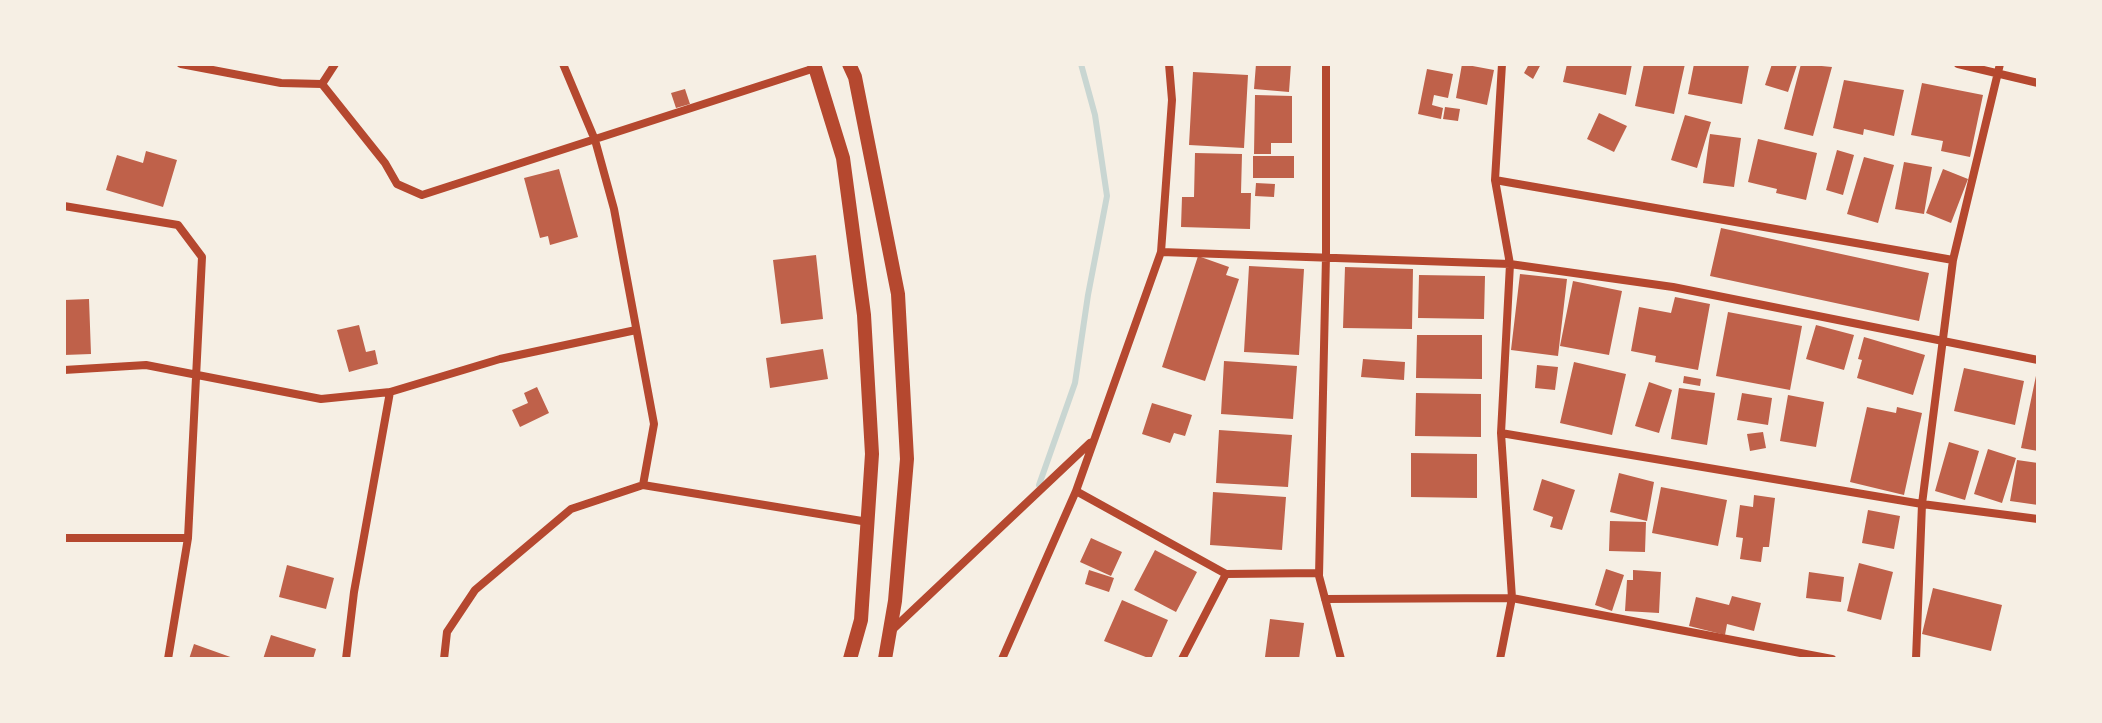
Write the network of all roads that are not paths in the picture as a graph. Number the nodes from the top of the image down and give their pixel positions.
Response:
1 (181, 64) edge
2 (335, 64) edge
3 (563, 64) edge
4 (849, 64) edge
5 (1169, 64) edge
6 (1326, 64) edge
7 (1502, 64) edge
8 (1958, 64) edge
9 (814, 66) edge
10 (1999, 69) edge
11 (2038, 83) edge
12 (322, 84) junction
13 (595, 140) junction
14 (1495, 180) junction
15 (64, 206) edge
16 (1161, 252) junction
17 (1326, 256) junction
18 (1953, 260) junction
19 (1510, 264) junction
20 (636, 330) junction
21 (1942, 341) junction
22 (2038, 360) edge
23 (64, 370) edge
24 (197, 373) junction
25 (390, 392) junction
26 (1501, 433) junction
27 (1094, 440) junction
28 (643, 485) junction
29 (1076, 491) junction
30 (1922, 504) junction
31 (2038, 519) edge
32 (868, 522) junction
33 (64, 538) edge
34 (188, 538) junction
35 (1319, 573) junction
36 (1226, 574) junction
37 (1512, 598) junction
38 (1325, 599) junction
39 (890, 632) junction
40 (168, 659) edge
41 (346, 659) edge
42 (444, 659) edge
43 (850, 659) edge
44 (885, 659) edge
45 (1002, 659) edge
46 (1182, 659) edge
47 (1341, 659) edge
48 (1500, 659) edge
49 (1832, 659) edge
50 (1916, 659) edge

1 - 12 street
2 - 12 street
3 - 13 street
4 - 39 main road
5 - 16 street
6 - 17 street
7 - 14 street
8 - 10 street
9 - 13 street
9 - 32 main road
10 - 11 street
10 - 18 street
12 - 13 street
13 - 20 street
14 - 18 street
14 - 19 street
15 - 24 street
16 - 17 street
16 - 27 street
17 - 19 street
17 - 35 street
18 - 21 street
19 - 21 street
19 - 26 street
20 - 25 street
20 - 28 street
21 - 22 street
21 - 30 street
23 - 24 street
24 - 25 street
24 - 34 street
25 - 41 street
26 - 30 street
26 - 37 street
27 - 29 street
27 - 39 street
28 - 32 street
28 - 42 street
29 - 36 street
29 - 45 street
30 - 31 street
30 - 50 street
32 - 43 main road
33 - 34 street
34 - 40 street
35 - 36 street
35 - 38 street
36 - 46 street
37 - 38 street
37 - 48 street
37 - 49 street
38 - 47 street
39 - 44 main road

